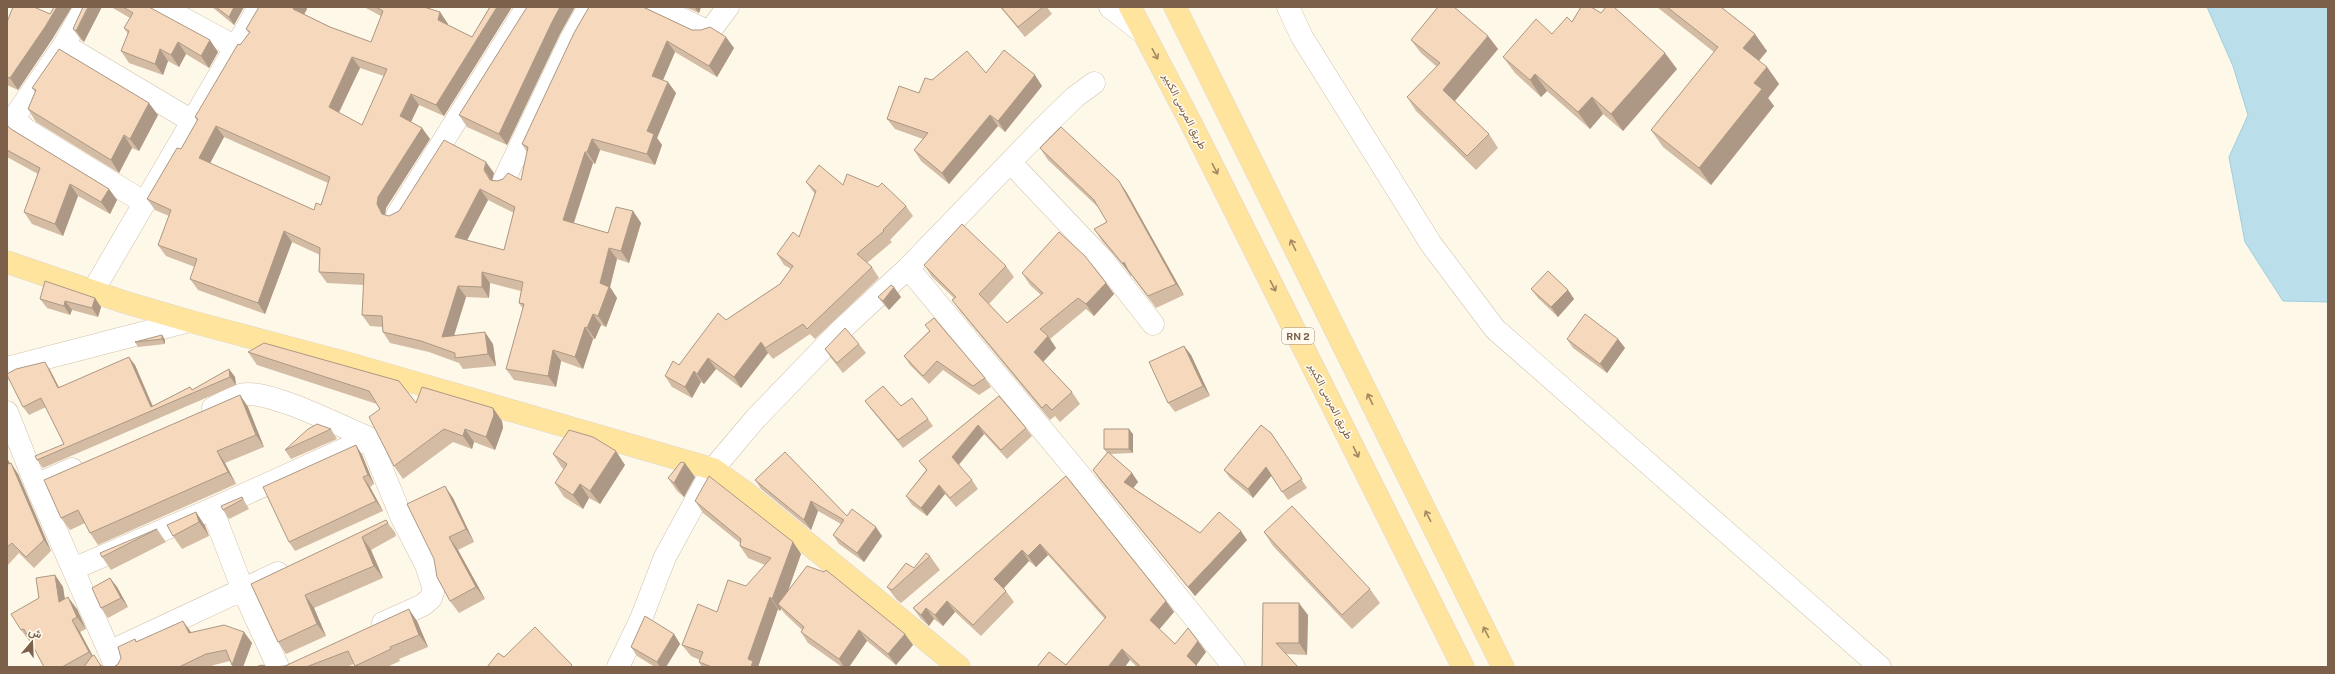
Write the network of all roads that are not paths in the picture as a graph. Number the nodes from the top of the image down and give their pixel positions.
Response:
1 (85, 7) edge
2 (162, 7) edge
3 (259, 7) edge
4 (527, 7) edge
5 (589, 7) edge
6 (728, 7) edge
7 (1110, 7) edge
8 (1130, 7) edge
9 (1175, 7) edge
10 (1288, 7) edge
11 (658, 8) edge
12 (1143, 33) junction
13 (64, 45) junction
14 (234, 46) junction
15 (1094, 83) dead end
16 (192, 121) junction
17 (1011, 163) junction
18 (504, 180) edge
19 (146, 203) junction
20 (397, 215) edge
21 (7, 262) edge
22 (908, 268) junction
23 (93, 291) junction
24 (189, 321) junction
25 (1153, 324) dead end
26 (7, 368) edge
27 (7, 412) edge
28 (193, 416) edge
29 (369, 438) junction
30 (93, 460) edge
31 (713, 469) junction
32 (1075, 469) junction
33 (1057, 484) edge
34 (36, 485) junction
35 (212, 509) junction
36 (400, 516) junction
37 (379, 526) edge
38 (293, 566) edge
39 (73, 569) junction
40 (243, 590) junction
41 (919, 604) edge
42 (901, 620) junction
43 (366, 631) edge
44 (113, 660) edge
45 (287, 666) edge
46 (618, 667) edge
47 (959, 667) edge
48 (1234, 667) edge
49 (1463, 667) edge
50 (1503, 667) edge
51 (1880, 667) edge

1 - 13 street
2 - 14 street
3 - 14 street
4 - 20 street
5 - 18 street
6 - 11 street
7 - 12 street
8 - 12 main road, طريق المرسى الكبير / RN 2
50 -> 9 main road
10 - 51 street
12 -> 49 main road, طريق المرسى الكبير / RN 2
13 - 16 street
13 - 19 street
14 - 16 street
15 - 17 street
16 - 19 street
17 - 22 street
17 - 25 street
19 - 23 street
21 - 23 main road
22 - 31 street
22 - 32 street
23 - 24 main road
24 - 26 street
24 - 31 main road
27 - 34 street
28 - 29 street
29 - 35 street
29 - 36 street
30 - 34 street
31 - 42 main road
31 - 46 street
32 - 33 street
32 - 48 street
34 - 39 street
35 - 39 street
35 - 40 street
36 - 37 street
36 - 43 street
38 - 40 street
39 - 44 street
40 - 44 street
40 - 45 street
41 - 42 street
42 - 47 main road

